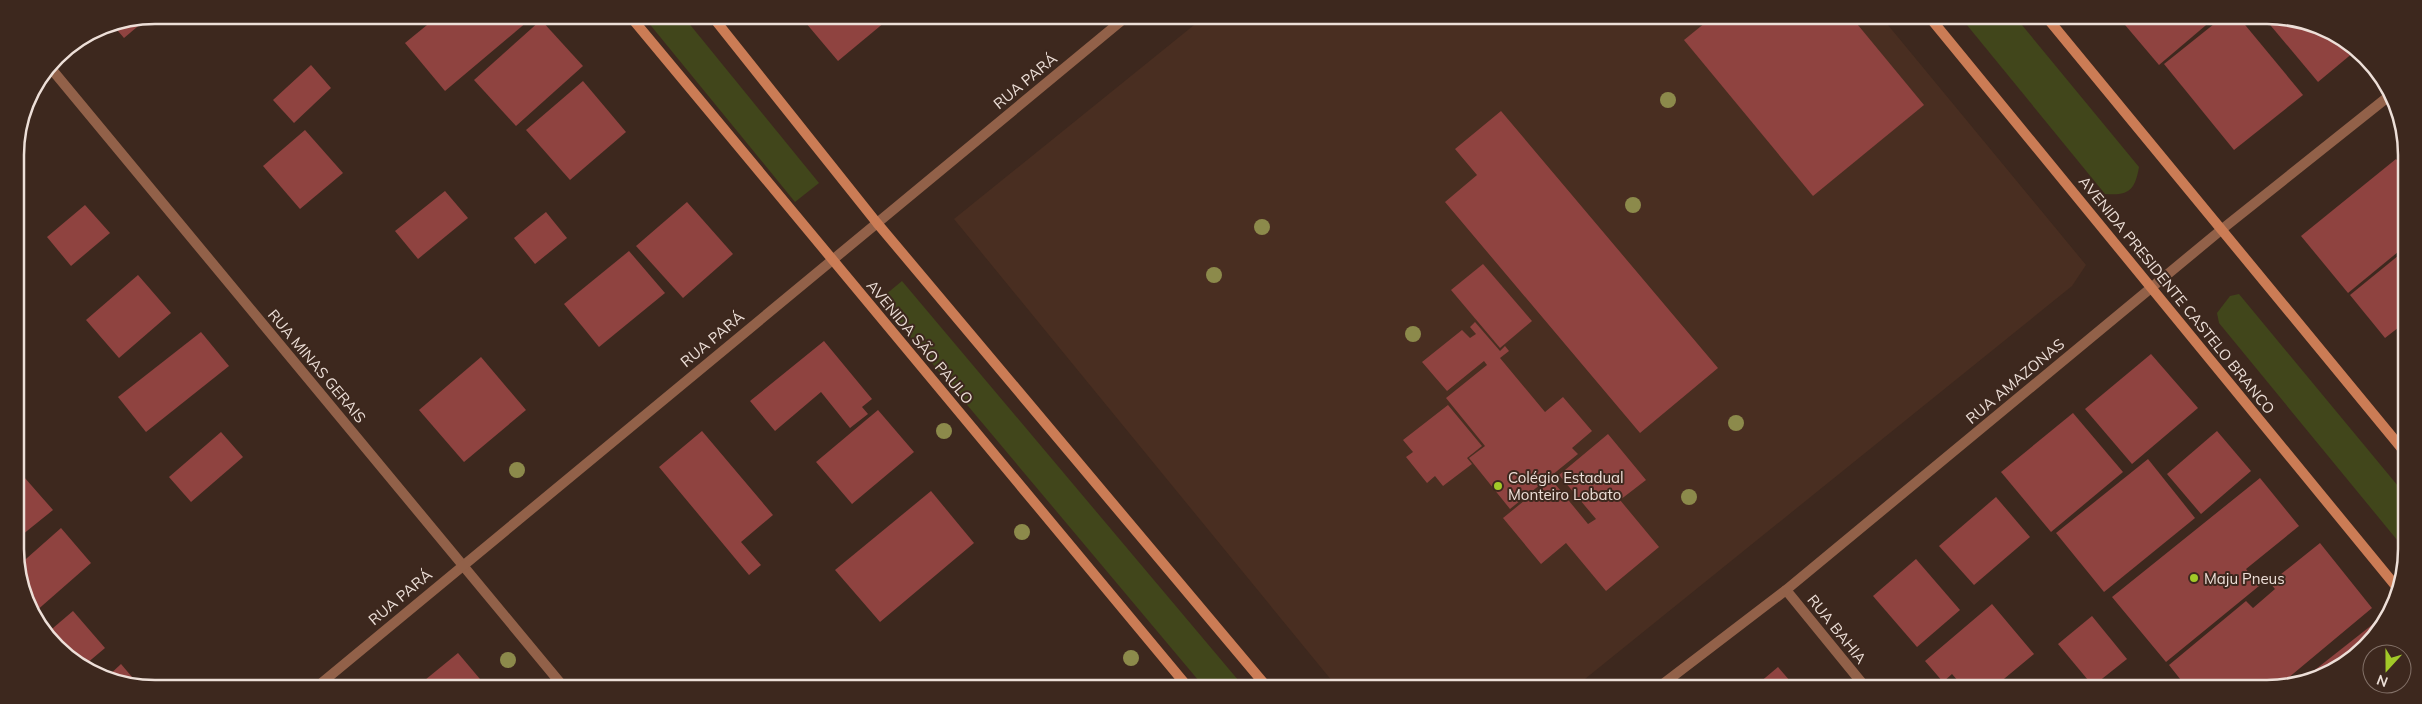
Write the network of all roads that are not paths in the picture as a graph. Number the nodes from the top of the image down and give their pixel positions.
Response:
1 (637, 24) edge
2 (718, 24) edge
3 (1118, 24) edge
4 (1935, 24) edge
5 (2052, 24) edge
6 (54, 71) edge
7 (2386, 99) edge
8 (876, 224) junction
9 (2221, 230) junction
10 (832, 259) junction
11 (2151, 287) junction
12 (2398, 444) edge
13 (462, 565) junction
14 (2394, 584) edge
15 (1786, 590) junction
16 (324, 680) edge
17 (558, 680) edge
18 (1182, 680) edge
19 (1261, 680) edge
20 (1669, 680) edge
21 (1859, 680) edge

1 - 10 street, AVENIDA SÃO PAULO
2 - 8 street
3 - 8 street, RUA PARÁ
4 - 11 street, AVENIDA PRESIDENTE CASTELO BRANCO
5 - 9 street
6 - 13 street, RUA MINAS GERAIS
7 - 9 street, RUA AMAZONAS
8 - 10 street, RUA PARÁ
8 - 19 street
9 - 11 street, RUA AMAZONAS
9 - 12 street
10 - 13 street, RUA PARÁ
10 - 18 street, AVENIDA SÃO PAULO
11 - 14 street, AVENIDA PRESIDENTE CASTELO BRANCO
11 - 15 street, RUA AMAZONAS
13 - 16 street, RUA PARÁ
13 - 17 street, RUA MINAS GERAIS
15 - 20 street, RUA AMAZONAS
15 - 21 street, RUA BAHIA

